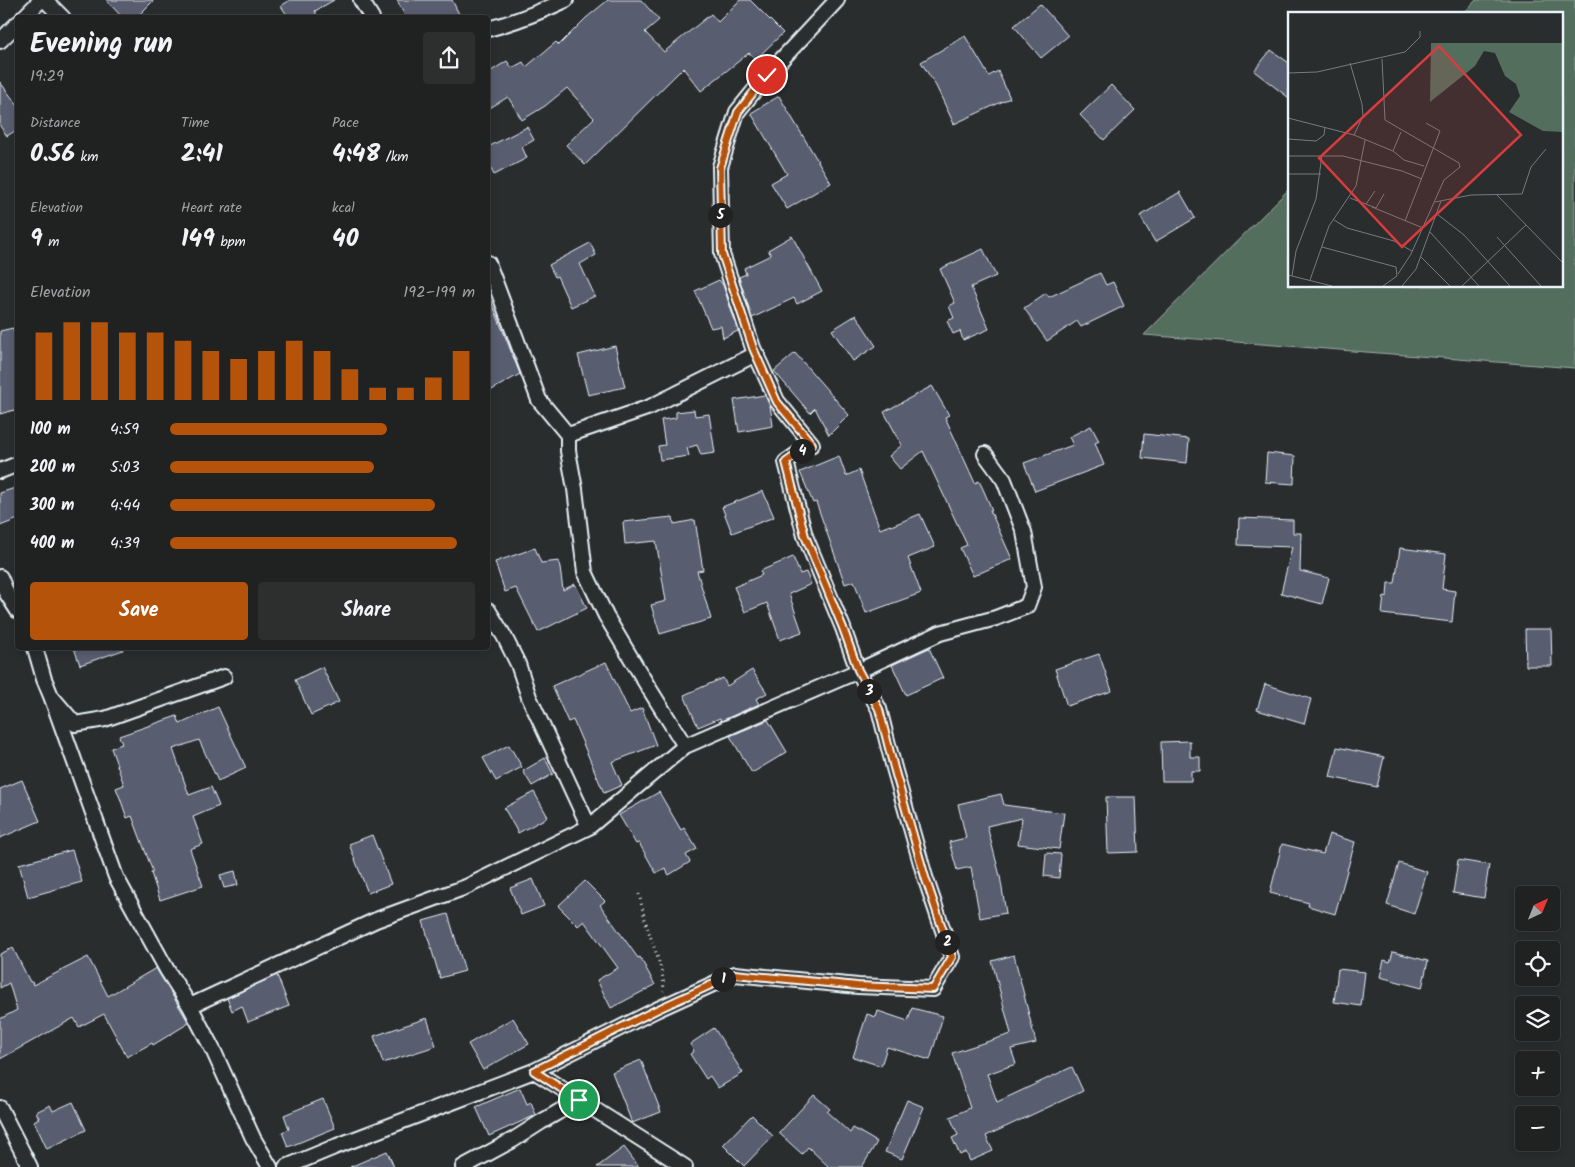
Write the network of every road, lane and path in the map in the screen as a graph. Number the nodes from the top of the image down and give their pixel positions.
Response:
1 (41, 0) edge
2 (45, 0) edge
3 (361, 0) edge
4 (566, 0) edge
5 (837, 0) edge
6 (26, 15) edge
7 (60, 15) edge
8 (370, 15) edge
9 (15, 26) edge
10 (490, 29) edge
11 (0, 41) edge
12 (490, 268) edge
13 (756, 355) junction
14 (568, 435) junction
15 (985, 454) dead end
16 (15, 465) edge
17 (0, 471) edge
18 (0, 577) edge
19 (15, 606) edge
20 (490, 613) edge
21 (36, 650) edge
22 (858, 670) junction
23 (224, 677) dead end
24 (51, 696) junction
25 (685, 746) junction
26 (589, 828) junction
27 (639, 894) dead end
28 (190, 1006) junction
29 (656, 1010) junction
30 (534, 1071) junction
31 (579, 1100) junction
32 (0, 1108) edge
33 (467, 1166) edge
34 (30, 1167) edge
35 (270, 1167) edge
36 (286, 1167) edge
37 (685, 1167) edge

1 - 6 street
2 - 7 street
3 - 8 street
4 - 10 street
5 - 13 street
9 - 11 street
12 - 14 street
13 - 14 street
13 - 22 street
14 - 25 street
15 - 22 street
16 - 17 street
18 - 19 street
20 - 26 street
21 - 24 street
22 - 25 street
22 - 29 street
23 - 24 street
24 - 28 street
25 - 26 street
26 - 28 street
27 - 29 path
28 - 35 street
29 - 30 street
30 - 31 street
30 - 36 street
31 - 33 street
31 - 37 street
32 - 34 street

